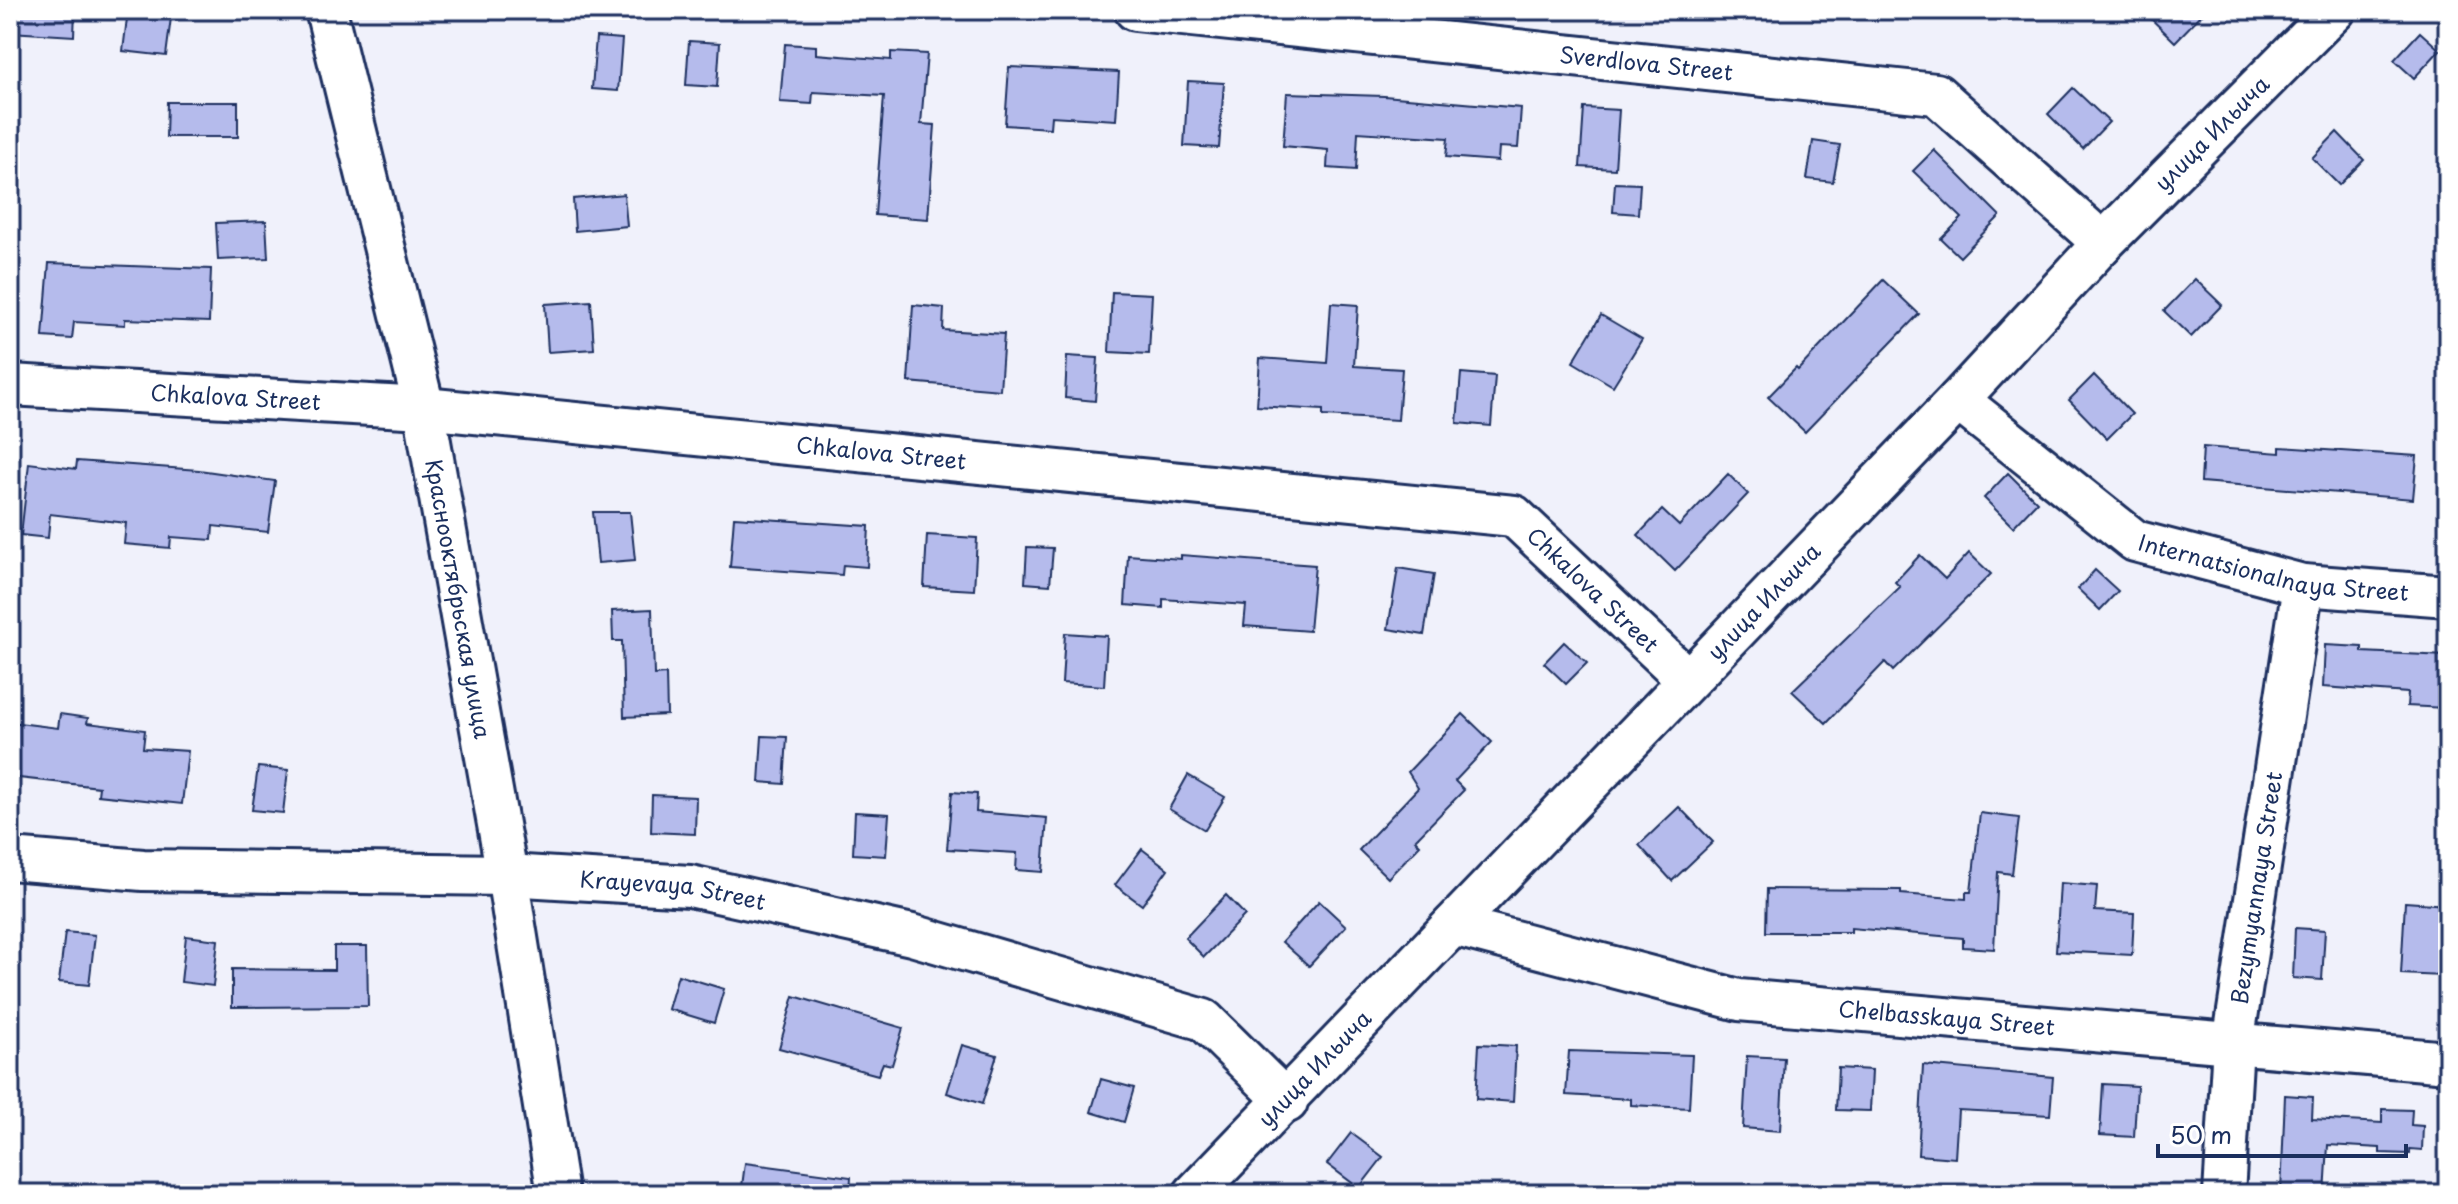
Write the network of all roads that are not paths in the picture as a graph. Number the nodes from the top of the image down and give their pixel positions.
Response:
1 (326, 10) edge
2 (1135, 10) edge
3 (2335, 10) edge
4 (2103, 243) junction
5 (10, 385) edge
6 (1958, 400) junction
7 (424, 408) junction
8 (2303, 585) junction
9 (2448, 596) edge
10 (1687, 679) junction
11 (10, 859) edge
12 (507, 875) junction
13 (1453, 925) junction
14 (2233, 1044) junction
15 (2448, 1062) edge
16 (1287, 1102) junction
17 (558, 1194) edge
18 (1194, 1194) edge
19 (2224, 1194) edge

1 - 7 street, Краснооктябрьская улица
2 - 4 street, Sverdlova Street
3 - 4 street, улица Ильича
4 - 6 street, улица Ильича
5 - 7 street, Chkalova Street
6 - 8 street, Internatsionalnaya Street
6 - 10 street, улица Ильича
7 - 10 street, Chkalova Street
7 - 12 street, Краснооктябрьская улица
8 - 9 street, Internatsionalnaya Street
8 - 14 street, Bezymyannaya Street
10 - 13 street, улица Ильича
11 - 12 street, Krayevaya Street
12 - 16 street, Krayevaya Street
12 - 17 street, Краснооктябрьская улица
13 - 14 street, Chelbasskaya Street
13 - 16 street, улица Ильича
14 - 15 street, Chelbasskaya Street
14 - 19 street, Bezymyannaya Street
16 - 18 street, улица Ильича

